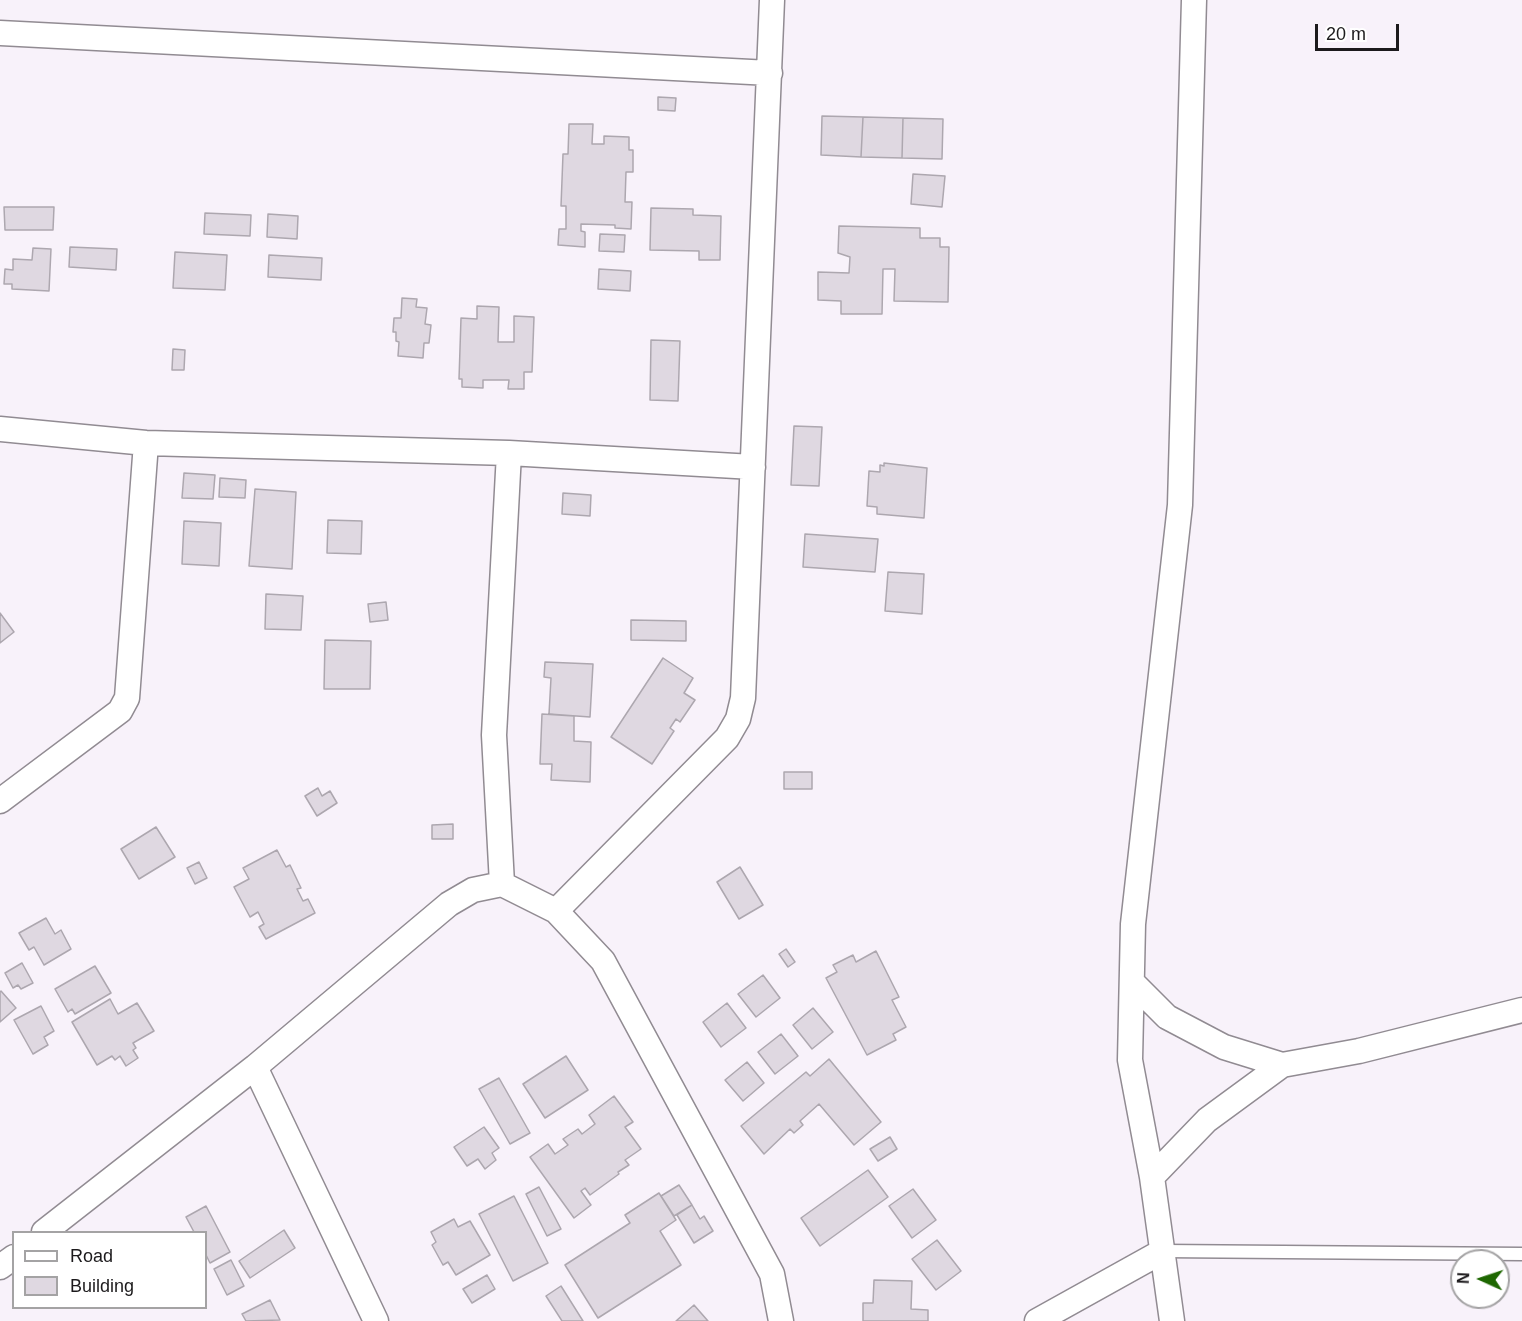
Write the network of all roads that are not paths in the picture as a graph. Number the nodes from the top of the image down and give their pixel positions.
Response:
1 (772, 0) edge
2 (1194, 0) edge
3 (0, 33) edge
4 (770, 72) junction
5 (0, 429) edge
6 (146, 443) junction
7 (509, 453) junction
8 (753, 467) junction
9 (0, 801) edge
10 (502, 884) junction
11 (556, 911) junction
12 (1132, 982) junction
13 (1522, 1010) edge
14 (1282, 1065) junction
15 (255, 1067) junction
16 (1152, 1177) junction
17 (47, 1231) edge
18 (1162, 1251) junction
19 (1522, 1254) edge
20 (376, 1321) edge
21 (781, 1321) edge
22 (1037, 1321) edge
23 (1172, 1321) edge

1 - 4 street
2 - 12 street
3 - 4 street
4 - 8 street
5 - 6 street
6 - 7 street
6 - 9 street
7 - 8 street
7 - 10 street
8 - 11 street
10 - 11 street
10 - 15 street
11 - 21 street
12 - 14 street
12 - 16 street
13 - 14 street
14 - 16 street
15 - 17 street
15 - 20 street
16 - 18 street
18 - 19 lane
18 - 22 street
18 - 23 street

